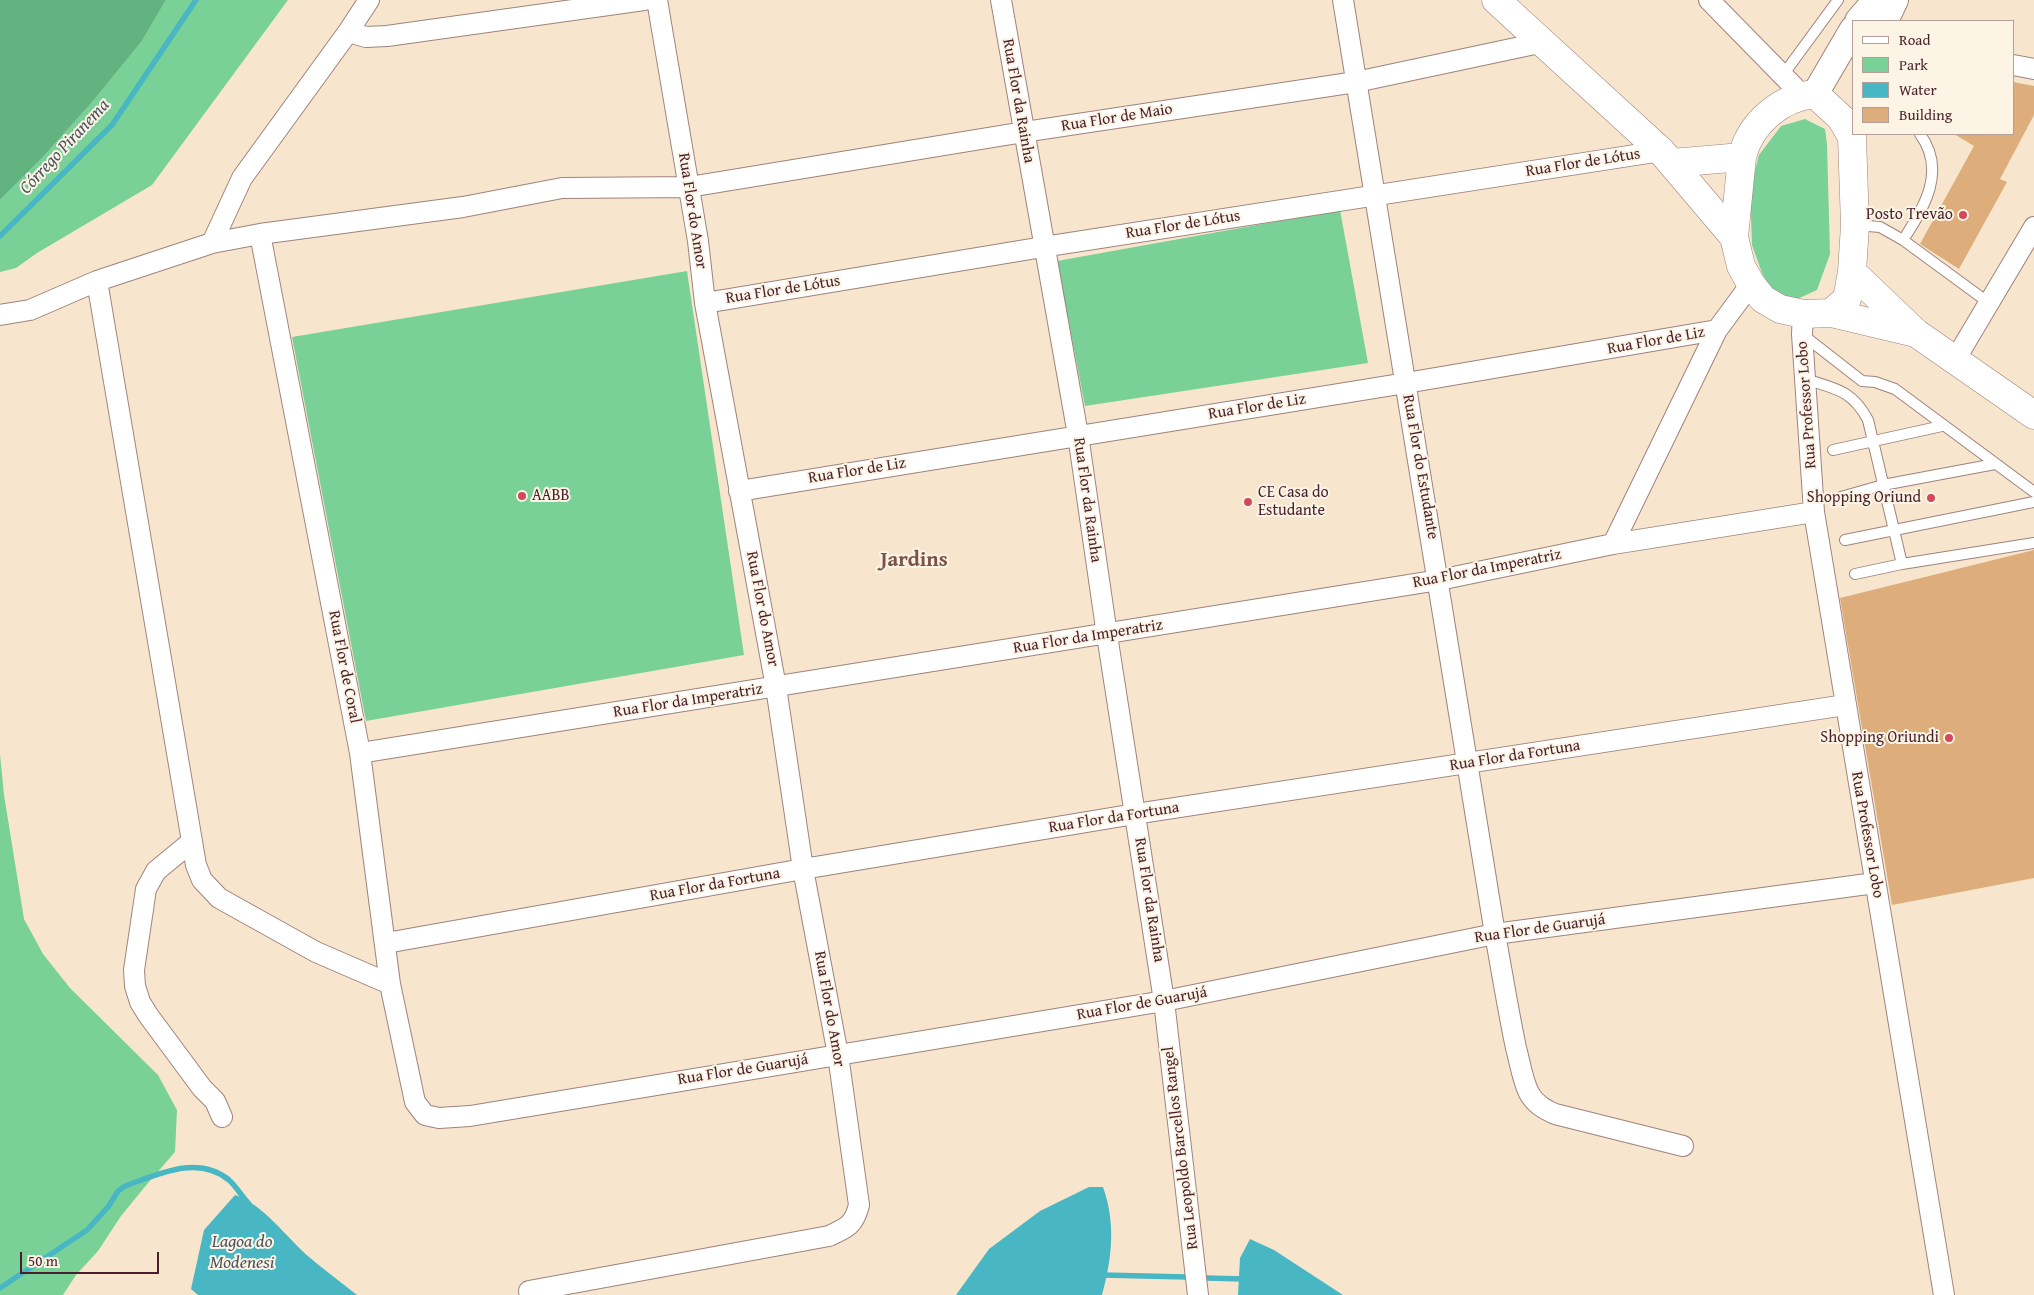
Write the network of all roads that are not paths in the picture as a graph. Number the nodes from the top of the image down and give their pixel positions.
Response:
1 (369, 0) edge
2 (644, 0) edge
3 (657, 0) edge
4 (1001, 0) edge
5 (1343, 0) edge
6 (1496, 0) edge
7 (1709, 0) edge
8 (1838, 0) edge
9 (1876, 0) edge
10 (1895, 0) edge
11 (1859, 20) edge
12 (1885, 20) edge
13 (1852, 30) edge
14 (348, 32) junction
15 (1544, 42) junction
16 (2014, 65) edge
17 (2034, 69) edge
18 (1782, 75) junction
19 (1356, 82) junction
20 (1808, 94) junction
21 (1024, 132) junction
22 (1852, 135) edge
23 (1921, 135) edge
24 (1667, 157) junction
25 (1742, 157) junction
26 (689, 186) junction
27 (1376, 194) junction
28 (1855, 225) junction
29 (2034, 227) edge
30 (260, 234) junction
31 (1734, 236) junction
32 (1903, 240) junction
33 (212, 243) junction
34 (1043, 246) junction
35 (1852, 272) junction
36 (97, 281) junction
37 (1751, 284) junction
38 (705, 303) junction
39 (1989, 303) junction
40 (1831, 313) junction
41 (0, 315) edge
42 (1803, 324) junction
43 (1717, 330) junction
44 (1916, 333) junction
45 (1954, 360) junction
46 (1805, 379) junction
47 (1406, 383) junction
48 (2034, 415) edge
49 (1942, 426) junction
50 (1078, 435) junction
51 (1873, 442) junction
52 (1833, 450) dead end
53 (1995, 464) junction
54 (1883, 485) junction
55 (739, 491) junction
56 (2034, 492) edge
57 (1841, 496) dead end
58 (2034, 502) edge
59 (1814, 512) junction
60 (1894, 530) junction
61 (1845, 540) dead end
62 (2034, 543) edge
63 (1612, 544) junction
64 (1902, 564) junction
65 (1855, 574) dead end
66 (1439, 580) junction
67 (1107, 635) junction
68 (776, 687) junction
69 (1845, 705) junction
70 (360, 753) junction
71 (1468, 763) junction
72 (1135, 814) junction
73 (190, 843) junction
74 (803, 870) junction
75 (1875, 883) junction
76 (1495, 934) junction
77 (386, 943) junction
78 (390, 984) junction
79 (1164, 1001) junction
80 (838, 1054) junction
81 (415, 1102) joint
82 (222, 1117) dead end
83 (1683, 1146) dead end
84 (529, 1291) dead end
85 (1198, 1295) edge
86 (1944, 1295) edge

1 - 14 street
2 - 14 street
3 - 26 street, Rua Flor do Amor
4 - 21 street, Rua Flor da Rainha
5 - 19 street, Rua Flor do Estudante
6 - 15 main road
7 - 18 street
8 - 18 lane
9 - 11 street
10 - 12 street
13 - 20 street
14 - 33 street
15 - 19 street, Rua Flor de Maio
15 - 24 main road
16 - 17 street
18 - 20 street
19 - 21 street, Rua Flor de Maio
19 - 27 street, Rua Flor do Estudante
20 - 22 main road
20 - 25 main road
21 - 26 street, Rua Flor de Maio
21 - 34 street, Rua Flor da Rainha
22 - 28 main road
23 - 32 lane
24 - 25 main road
24 - 27 street, Rua Flor de Lótus
24 - 31 main road
25 - 31 main road
26 - 30 street, Rua Flor de Maio
26 - 38 street, Rua Flor do Amor
27 - 34 street, Rua Flor de Lótus
27 - 47 street, Rua Flor do Estudante
28 - 32 lane
28 - 35 main road
29 - 39 street
30 - 33 street, Rua Flor de Maio
30 - 70 street, Rua Flor de Coral
31 - 37 main road
32 - 39 lane
33 - 36 street, Rua Flor de Maio
34 - 38 street, Rua Flor de Lótus
34 - 50 street, Rua Flor da Rainha
35 - 40 main road
35 - 44 main road
36 - 41 street, Rua Flor de Maio
36 - 73 street
37 - 42 main road
37 - 43 street, Rua Flor de Liz
38 - 55 street, Rua Flor do Amor
39 - 45 street
40 - 42 main road
40 - 44 main road
42 - 46 street, Rua Professor Lobo
42 - 49 lane
43 - 47 street, Rua Flor de Liz
43 - 63 street
44 - 45 main road
45 - 48 main road
46 - 51 lane
46 - 59 street, Rua Professor Lobo
47 - 50 street, Rua Flor de Liz
47 - 66 street, Rua Flor do Estudante
49 - 51 lane
49 - 53 lane
50 - 55 street, Rua Flor de Liz
50 - 67 street, Rua Flor da Rainha
51 - 52 lane
51 - 54 lane
53 - 54 lane
53 - 56 lane
54 - 57 lane
54 - 60 lane
55 - 68 street, Rua Flor do Amor
58 - 60 lane
59 - 63 street, Rua Flor da Imperatriz
59 - 69 street, Rua Professor Lobo
60 - 61 lane
60 - 64 lane
62 - 64 lane
63 - 66 street, Rua Flor da Imperatriz
64 - 65 lane
66 - 67 street, Rua Flor da Imperatriz
66 - 71 street, Rua Flor do Estudante
67 - 68 street, Rua Flor da Imperatriz
67 - 72 street, Rua Flor da Rainha
68 - 70 street, Rua Flor da Imperatriz
68 - 74 street, Rua Flor do Amor
69 - 71 street, Rua Flor da Fortuna
69 - 75 street, Rua Professor Lobo
70 - 77 street, Rua Flor de Coral
71 - 72 street, Rua Flor da Fortuna
71 - 76 street, Rua Flor do Estudante
72 - 74 street, Rua Flor da Fortuna
72 - 79 street, Rua Flor da Rainha
73 - 78 street
73 - 82 street
74 - 77 street, Rua Flor da Fortuna
74 - 80 street, Rua Flor do Amor
75 - 76 street, Rua Flor de Guarujá
75 - 86 street, Rua Professor Lobo
76 - 79 street, Rua Flor de Guarujá
76 - 83 street, Rua Flor do Estudante
77 - 78 street, Rua Flor de Coral
78 - 81 street, Rua Flor de Coral
79 - 80 street, Rua Flor de Guarujá
79 - 85 street, Rua Leopoldo Barcellos Rangel
80 - 81 street, Rua Flor de Guarujá
80 - 84 street, Rua Flor do Amor

